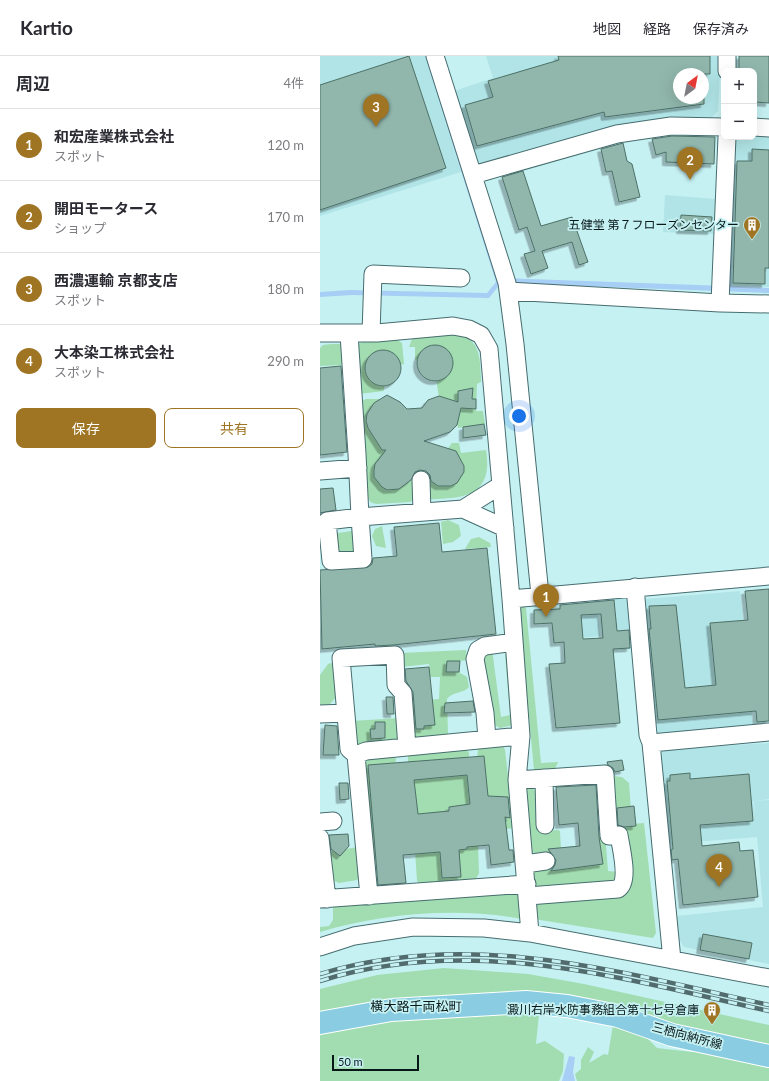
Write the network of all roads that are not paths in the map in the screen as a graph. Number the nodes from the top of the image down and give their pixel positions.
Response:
1 (435, 56) edge
2 (728, 56) edge
3 (728, 68) edge
4 (721, 127) edge
5 (757, 127) edge
6 (769, 128) edge
7 (727, 140) edge
8 (473, 175) junction
9 (461, 278) dead end
10 (506, 283) junction
11 (720, 294) junction
12 (769, 304) edge
13 (320, 333) edge
14 (371, 333) junction
15 (348, 334) junction
16 (358, 468) junction
17 (320, 471) edge
18 (421, 480) dead end
19 (501, 485) junction
20 (463, 509) junction
21 (422, 512) junction
22 (504, 528) junction
23 (769, 576) edge
24 (635, 588) junction
25 (540, 595) junction
26 (511, 599) junction
27 (514, 642) junction
28 (346, 713) junction
29 (320, 714) edge
30 (769, 732) edge
31 (521, 736) junction
32 (487, 739) junction
33 (651, 742) junction
34 (407, 747) junction
35 (356, 755) junction
36 (544, 778) junction
37 (517, 780) junction
38 (545, 825) dead end
39 (320, 838) edge
40 (546, 861) dead end
41 (525, 864) junction
42 (527, 890) junction
43 (369, 896) junction
44 (323, 899) edge
45 (530, 933) junction
46 (320, 947) edge
47 (672, 960) junction
48 (769, 978) edge
49 (320, 1024) edge
50 (769, 1056) edge

1 - 8 street
2 - 3 street
4 - 8 street
5 - 6 street
7 - 11 street
8 - 10 street
9 - 14 street
10 - 11 street
10 - 25 street
11 - 12 street
13 - 15 street
14 - 15 street
14 - 19 street
15 - 16 street
16 - 17 street
16 - 21 street
18 - 21 street
19 - 20 street
19 - 22 street
20 - 21 street
20 - 22 street
22 - 26 street
23 - 24 street
24 - 25 street
24 - 33 street
25 - 26 street
26 - 27 street
27 - 31 street
27 - 32 street
28 - 29 street
28 - 34 street
28 - 35 street
30 - 33 street
31 - 32 street
31 - 37 street
32 - 34 street
33 - 47 street
34 - 35 street
35 - 43 street
36 - 37 street
36 - 38 street
36 - 42 street
37 - 41 street
39 - 44 street
40 - 41 street
41 - 42 street
42 - 43 street
42 - 45 street
43 - 44 street
45 - 46 street
45 - 47 street
47 - 48 street
49 - 50 main road, 三栖向納所線

